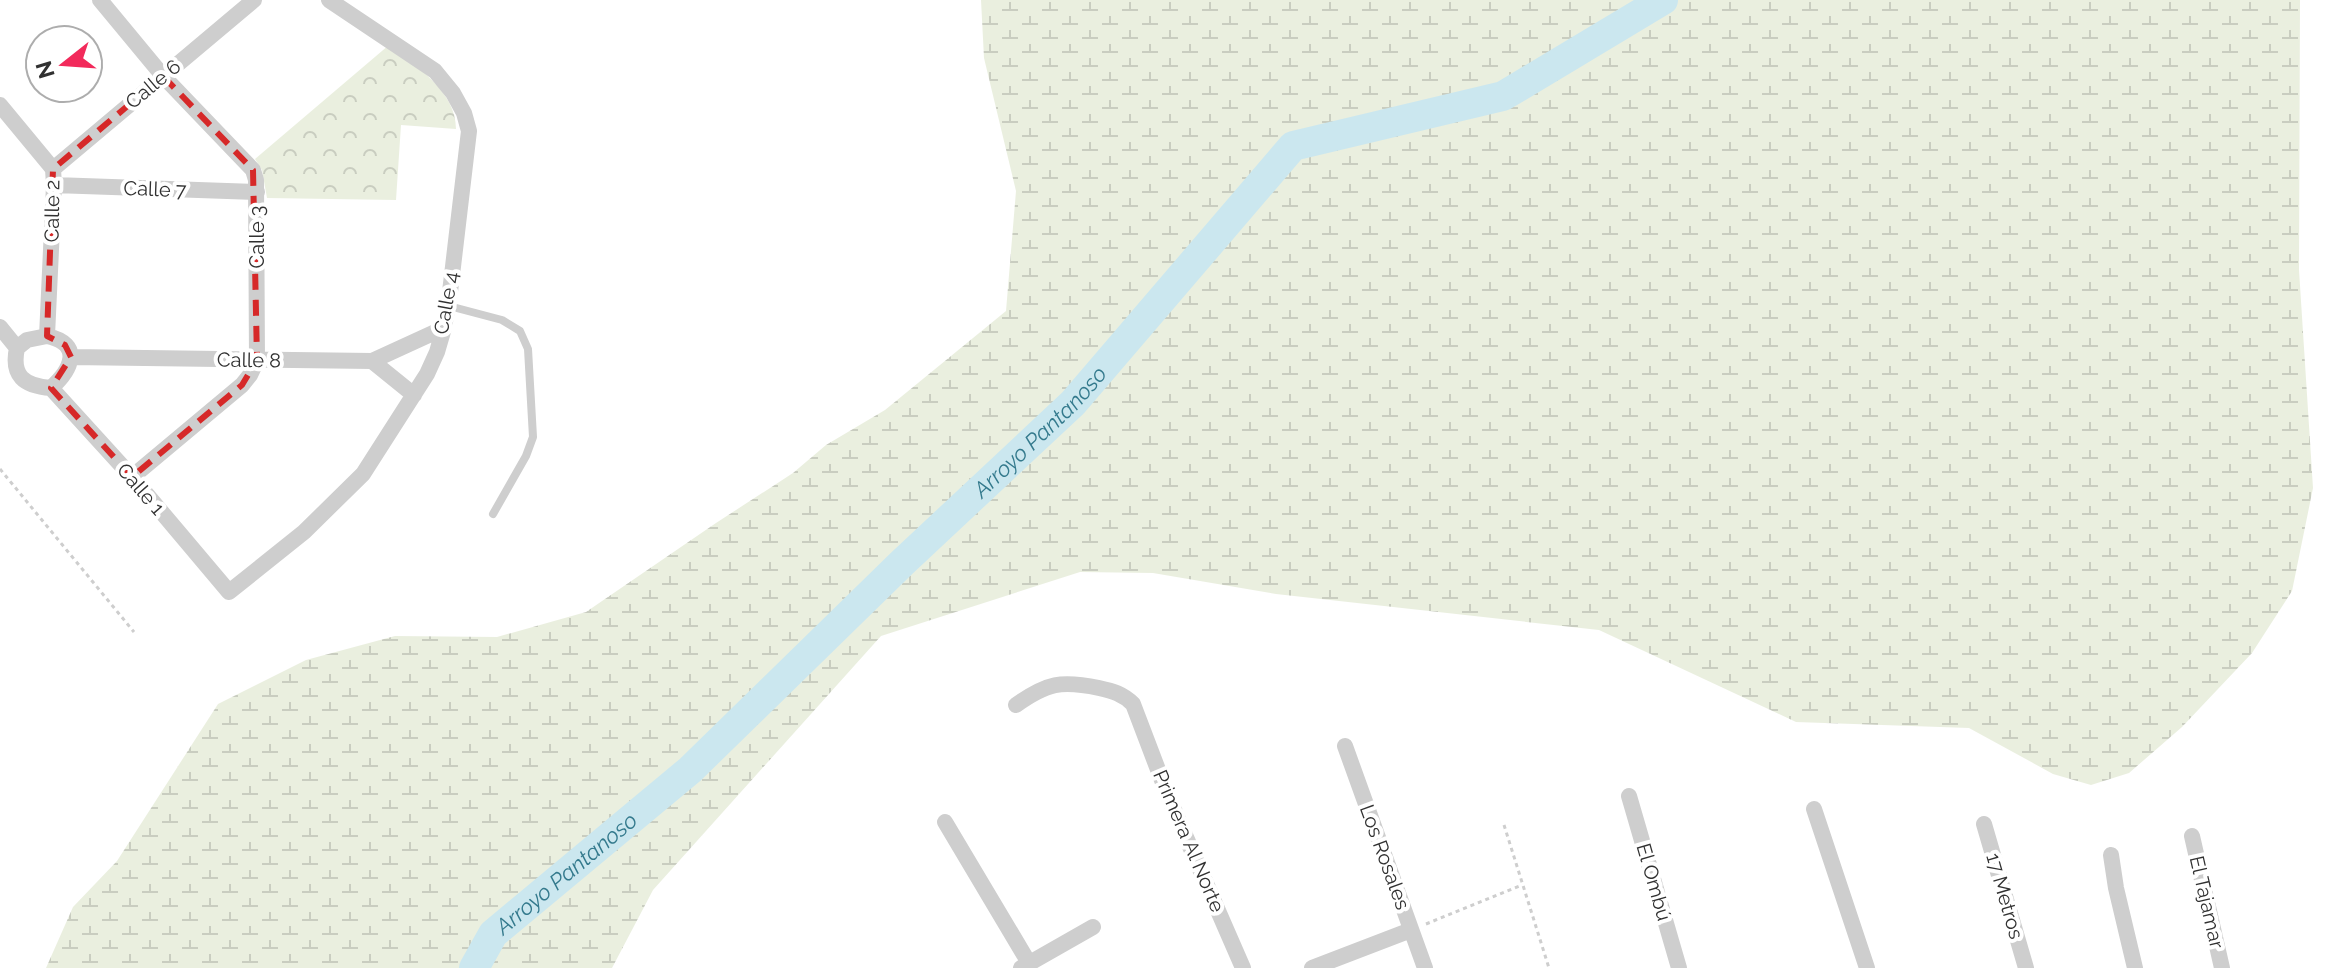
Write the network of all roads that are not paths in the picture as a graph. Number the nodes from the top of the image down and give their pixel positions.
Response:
1 (100, 0) edge
2 (254, 0) edge
3 (329, 0) edge
4 (163, 76) junction
5 (0, 105) edge
6 (54, 177) junction
7 (257, 192) junction
8 (448, 305) junction
9 (0, 327) edge
10 (444, 328) junction
11 (47, 336) junction
12 (17, 348) junction
13 (71, 357) junction
14 (257, 360) junction
15 (372, 361) junction
16 (51, 388) junction
17 (414, 395) junction
18 (132, 477) junction
19 (493, 514) dead end
20 (229, 592) joint
21 (1016, 705) dead end
22 (1345, 746) dead end
23 (1629, 796) dead end
24 (1814, 809) dead end
25 (945, 822) dead end
26 (1984, 824) dead end
27 (2192, 836) dead end
28 (2111, 855) dead end
29 (1093, 927) dead end
30 (1411, 930) junction
31 (1025, 966) edge
32 (1243, 968) edge
33 (1312, 968) edge
34 (1425, 968) edge
35 (1679, 968) edge
36 (1867, 968) edge
37 (2026, 968) edge
38 (2135, 968) edge
39 (2222, 968) edge

1 - 4 street, Calle 3
2 - 4 street, Calle 6
3 - 8 street, Calle 4
4 - 6 street, Calle 6
4 - 7 street, Calle 3
5 - 6 street, Calle 2
6 - 7 street, Calle 7
6 - 11 street, Calle 2
7 - 14 street, Calle 3
8 - 10 street, Calle 4
8 - 19 lane
9 - 12 street
10 - 15 street
10 - 17 street, Calle 4
11 - 12 street
11 - 13 street
12 - 16 street
13 - 14 street, Calle 8
13 - 16 street
14 - 15 street, Calle 8
14 - 18 street
15 - 17 street
16 - 18 street, Calle 1
17 - 20 street, Calle 4
18 - 20 street, Calle 1
21 - 32 street, Primera Al Norte
22 - 30 street, Los Rosales
23 - 35 street, El Ombú
24 - 36 street
25 - 31 street
26 - 37 street, 17 Metros
27 - 39 street, El Tajamar
28 - 38 street
29 - 31 street
30 - 33 street
30 - 34 street, Los Rosales

